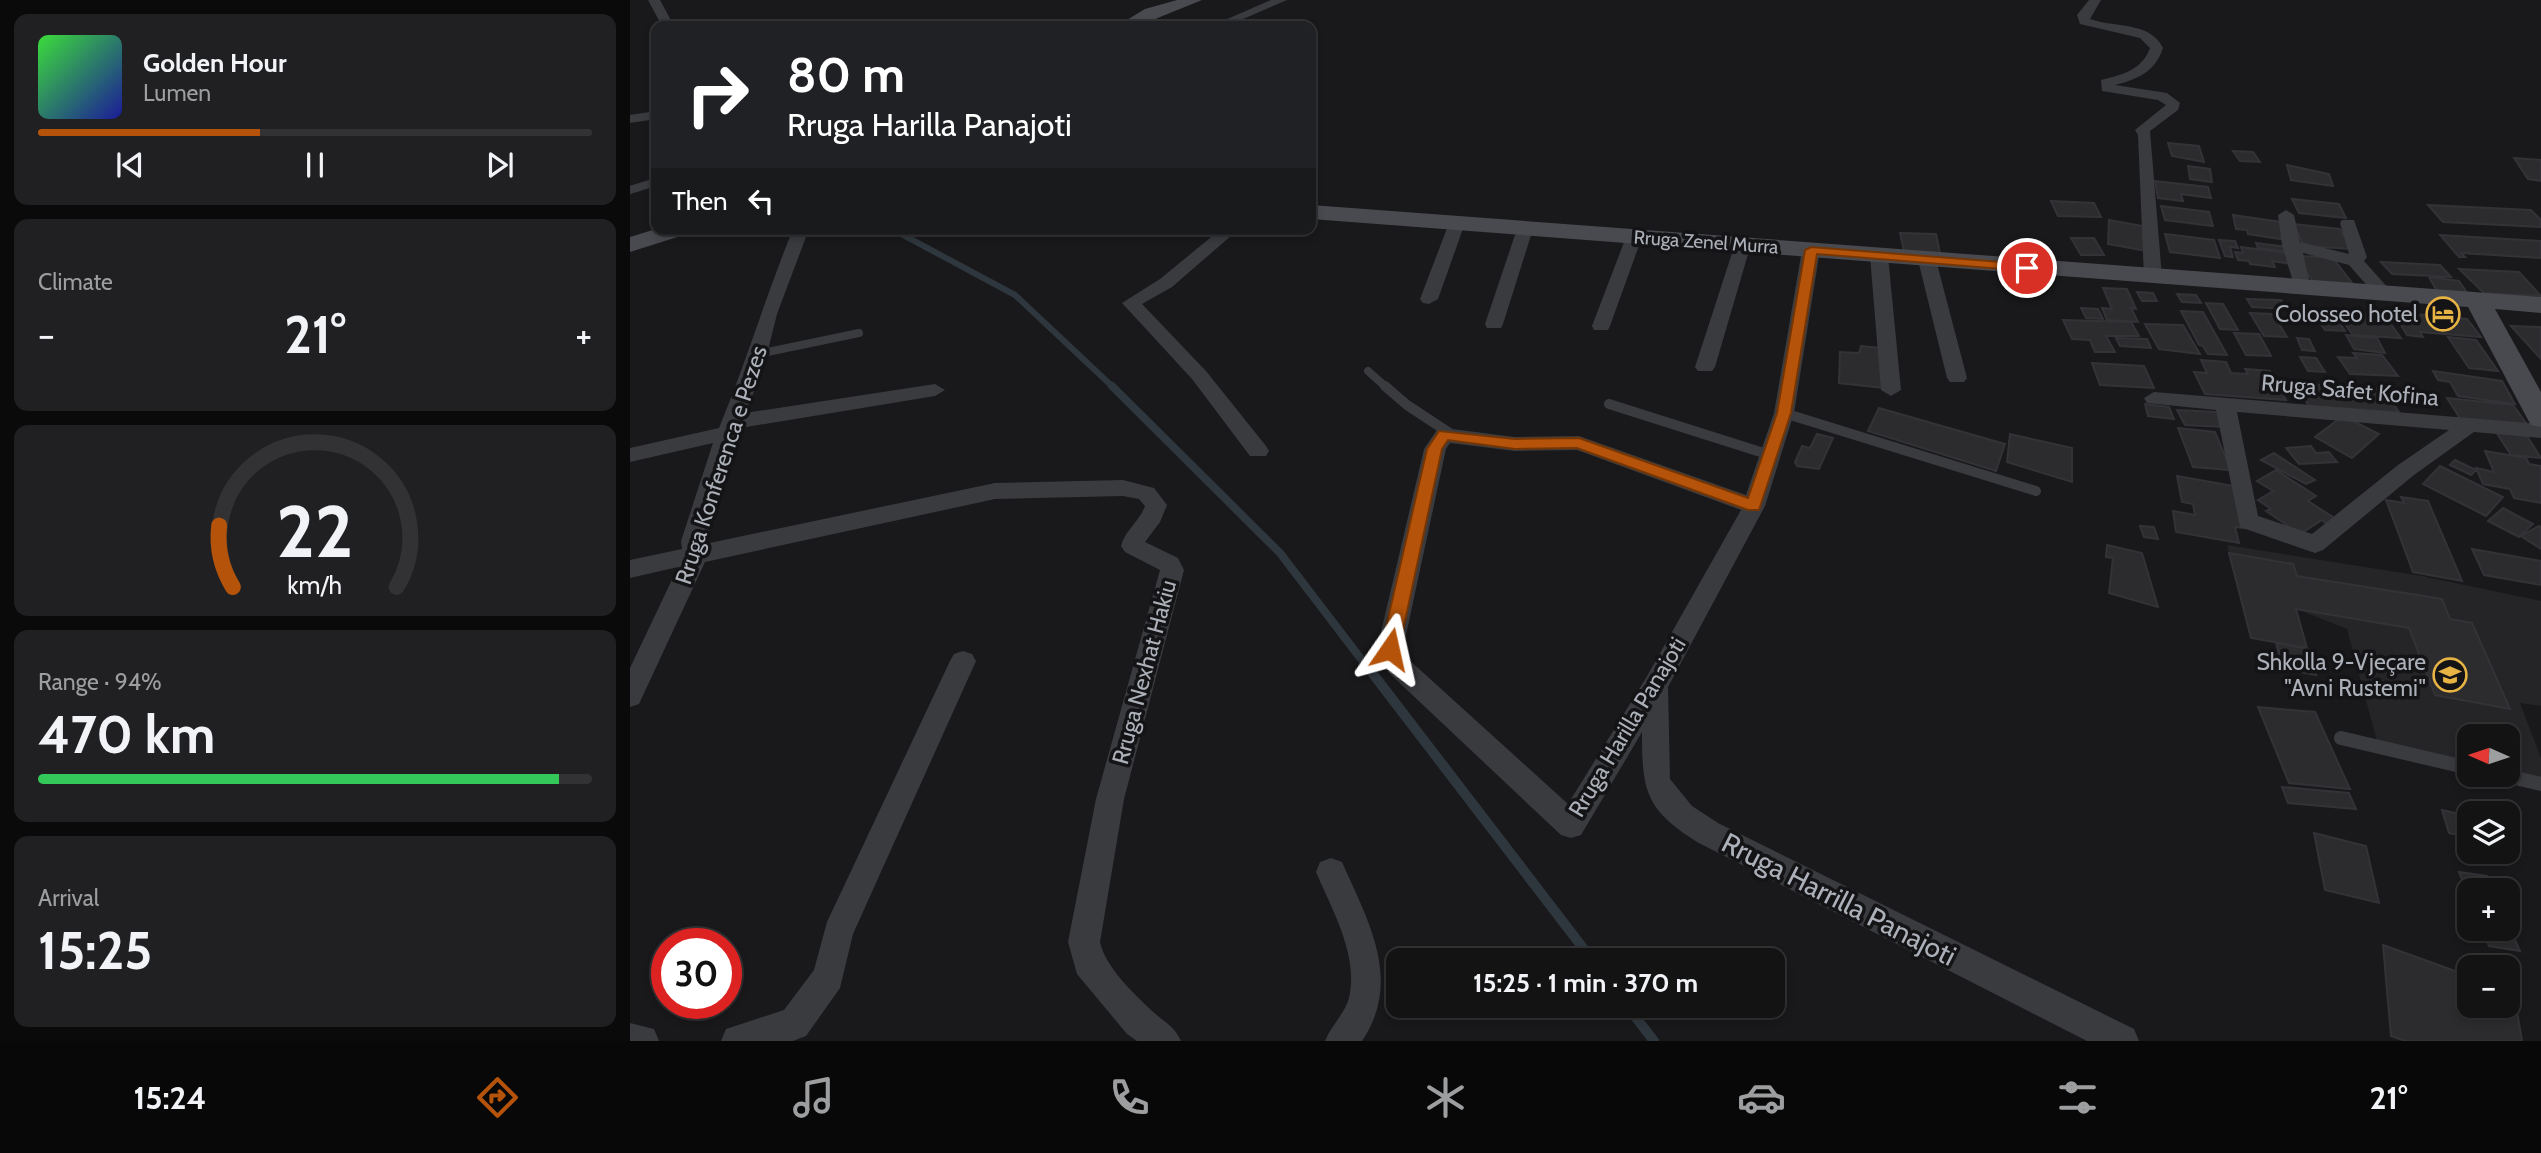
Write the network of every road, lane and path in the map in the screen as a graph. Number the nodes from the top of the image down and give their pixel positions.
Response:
1 (653, 0) edge
2 (1194, 0) edge
3 (1281, 0) edge
4 (2095, 0) edge
5 (665, 21) edge
6 (1136, 21) edge
7 (1229, 21) edge
8 (651, 116) edge
9 (630, 119) edge
10 (651, 184) edge
11 (630, 190) edge
12 (1316, 212) edge
13 (2286, 215) dead end
14 (1457, 223) junction
15 (2348, 223) dead end
16 (1525, 229) junction
17 (661, 235) edge
18 (799, 235) edge
19 (1223, 235) edge
20 (1634, 237) junction
21 (1743, 244) junction
22 (630, 245) edge
23 (2290, 245) junction
24 (1811, 250) junction
25 (1879, 257) junction
26 (1927, 260) junction
27 (2355, 261) junction
28 (2153, 277) junction
29 (2302, 288) junction
30 (2384, 294) junction
31 (1429, 299) dead end
32 (2477, 300) junction
33 (2541, 306) edge
34 (1494, 324) dead end
35 (1601, 326) dead end
36 (859, 333) dead end
37 (758, 354) junction
38 (1705, 367) dead end
39 (1368, 371) dead end
40 (1957, 379) dead end
41 (935, 390) dead end
42 (1891, 390) dead end
43 (2154, 398) dead end
44 (1609, 404) dead end
45 (2225, 404) junction
46 (1784, 413) junction
47 (2541, 418) edge
48 (2470, 425) junction
49 (729, 428) junction
50 (2541, 431) edge
51 (1451, 434) junction
52 (1258, 452) dead end
53 (630, 455) edge
54 (1770, 455) junction
55 (2036, 491) dead end
56 (1754, 506) junction
57 (695, 557) junction
58 (630, 569) edge
59 (963, 661) dead end
60 (1655, 686) junction
61 (630, 696) edge
62 (2341, 738) dead end
63 (2457, 765) edge
64 (2520, 779) edge
65 (2541, 784) edge
66 (1331, 872) dead end
67 (630, 1040) edge
68 (642, 1041) edge
69 (738, 1041) edge
70 (1164, 1041) edge
71 (1342, 1041) edge
72 (2123, 1041) edge

1 - 5 street
2 - 6 main road
3 - 7 street
4 - 28 street
8 - 9 street
10 - 11 lane
12 - 14 main road, Rruga Zenel Murra
13 - 23 street
14 - 16 main road, Rruga Zenel Murra
14 - 31 street
15 - 27 street
16 - 20 main road, Rruga Zenel Murra
16 - 34 street
17 - 22 main road
18 - 37 street, Rruga Konferenca e Pezes
19 - 52 street
20 - 21 main road, Rruga Zenel Murra
20 - 35 street
21 - 24 main road, Rruga Zenel Murra
21 - 38 street
23 - 27 street
23 - 29 street
24 - 25 main road, Rruga Zenel Murra
24 - 46 street, Rruga Harilla Panajoti
25 - 26 main road, Rruga Zenel Murra
25 - 42 street
26 - 28 main road, Rruga Zenel Murra
26 - 40 street
27 - 30 street
28 - 29 main road, Rruga Zenel Murra
29 - 30 main road, Rruga Zenel Murra
30 - 32 main road, Rruga Zenel Murra
32 - 33 main road, Rruga Zenel Murra
32 - 47 main road
36 - 37 lane
37 - 49 street, Rruga Konferenca e Pezes
39 - 51 lane
41 - 49 street
43 - 45 street, Rruga Safet Kofina
44 - 54 lane
45 - 48 street, Rruga Safet Kofina
45 - 48 street
46 - 54 street, Rruga Harilla Panajoti
46 - 55 lane
48 - 50 street, Rruga Safet Kofina
49 - 53 street
49 - 57 street, Rruga Konferenca e Pezes
51 - 56 street
51 - 60 street, Rruga Harilla Panajoti
54 - 56 street, Rruga Harilla Panajoti
56 - 60 street, Rruga Harilla Panajoti
57 - 58 street, Rruga Nexhat Hakiu
57 - 61 street, Rruga Konferenca e Pezes
57 - 70 street, Rruga Nexhat Hakiu
59 - 69 street
60 - 72 street, Rruga Harrilla Panajoti
62 - 63 lane
64 - 65 lane
66 - 71 street
67 - 68 street

